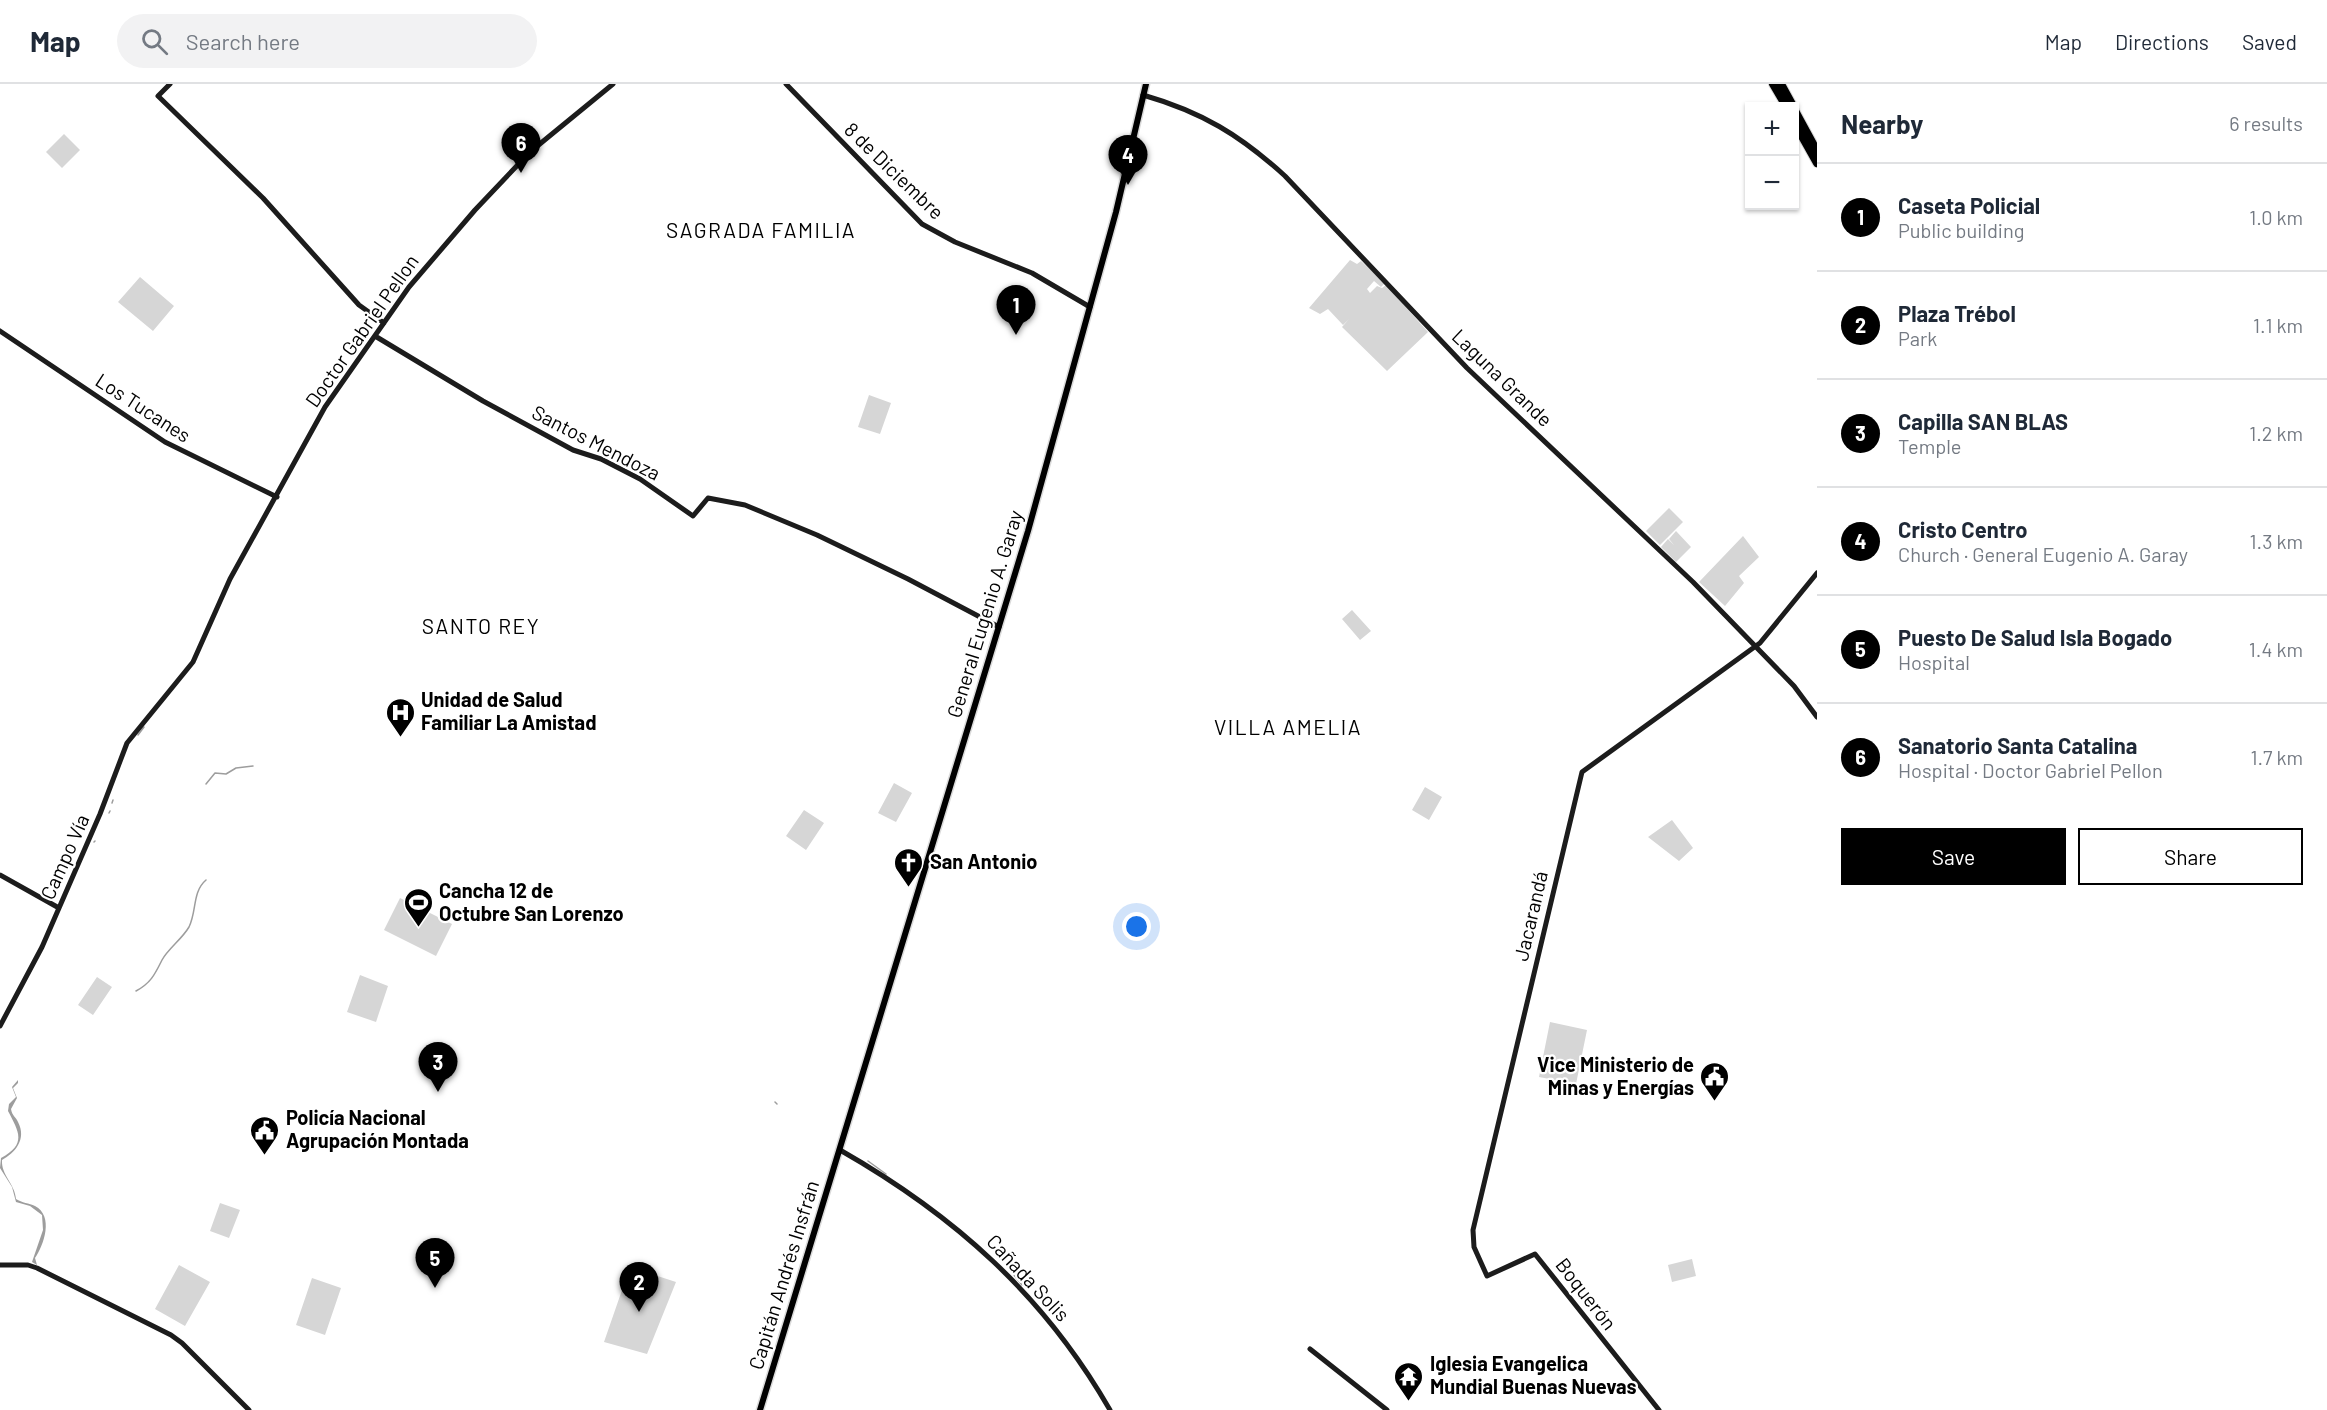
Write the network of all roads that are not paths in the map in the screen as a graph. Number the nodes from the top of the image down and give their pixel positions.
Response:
1 (170, 84) edge
2 (613, 84) edge
3 (786, 84) edge
4 (1146, 84) edge
5 (1773, 84) edge
6 (1781, 84) edge
7 (1143, 95) junction
8 (1784, 102) edge
9 (1791, 102) edge
10 (1799, 117) edge
11 (1799, 131) edge
12 (1817, 151) edge
13 (1817, 163) edge
14 (1090, 307) junction
15 (384, 322) junction
16 (0, 331) edge
17 (375, 336) junction
18 (277, 497) junction
19 (1817, 573) edge
20 (999, 627) junction
21 (1755, 645) junction
22 (164, 696) joint
23 (1817, 717) edge
24 (0, 874) edge
25 (58, 908) junction
26 (0, 1026) edge
27 (840, 1150) junction
28 (1535, 1254) joint
29 (0, 1265) edge
30 (1310, 1349) dead end
31 (249, 1410) edge
32 (760, 1410) edge
33 (1110, 1410) edge
34 (1387, 1410) edge
35 (1659, 1410) edge

1 - 15 street
2 - 15 street, Doctor Gabriel Pellon
3 - 14 street, 8 de Diciembre
4 - 7 main road, General Eugenio A. Garay
5 - 8 highway
6 - 9 highway
7 - 14 main road, General Eugenio A. Garay
7 - 21 street, Laguna Grande
10 - 12 highway
11 - 13 highway
14 - 20 main road, General Eugenio A. Garay
15 - 17 street, Doctor Gabriel Pellon
16 - 18 street, Los Tucanes
17 - 18 street, Doctor Gabriel Pellon
17 - 20 street, Santos Mendoza
18 - 22 street, Doctor Gabriel Pellon
19 - 21 street, Jacarandá
20 - 27 main road, General Eugenio A. Garay
21 - 23 street, Laguna Grande
21 - 28 street, Jacarandá
22 - 25 street, Campo Vía
24 - 25 street
25 - 26 street, Campo Vía
27 - 32 main road, Capitán Andrés Insfrán
27 - 33 street, Cañada Solis
28 - 35 street, Boquerón
29 - 31 street
30 - 34 street

